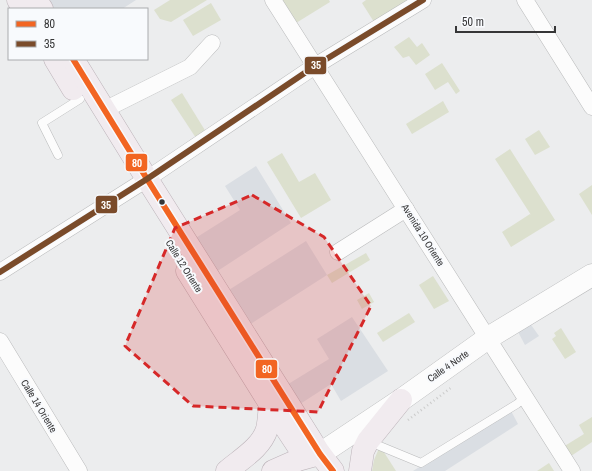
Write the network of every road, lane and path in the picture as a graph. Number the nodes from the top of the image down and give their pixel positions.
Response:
1 (273, 0) edge
2 (423, 0) edge
3 (525, 0) edge
4 (212, 43) dead end
5 (56, 60) edge
6 (74, 60) edge
7 (315, 66) junction
8 (80, 99) junction
9 (592, 107) edge
10 (104, 110) junction
11 (58, 155) dead end
12 (140, 183) junction
13 (406, 209) junction
14 (338, 252) dead end
15 (0, 272) edge
16 (592, 275) edge
17 (488, 338) junction
18 (0, 341) edge
19 (525, 398) junction
20 (401, 400) junction
21 (270, 404) junction
22 (368, 441) junction
23 (319, 463) edge
24 (79, 471) edge
25 (227, 471) edge
26 (273, 471) edge
27 (360, 471) edge
28 (572, 471) edge

1 - 7 street, Avenida 10 Oriente
2 - 7 street
3 - 9 street
4 - 10 street
5 - 8 main road, Calle 12 Oriente
6 - 10 main road, Calle 12 Oriente
7 - 12 street
7 - 13 street, Avenida 10 Oriente
8 - 11 lane
8 - 12 main road, Calle 12 Oriente
10 - 12 main road, Calle 12 Oriente
12 - 15 street
12 - 21 main road, Calle 12 Oriente
12 - 23 main road, Calle 12 Oriente
13 - 14 street
13 - 17 street, Avenida 10 Oriente
16 - 17 main road, Calle 4 Norte
17 - 19 street, Avenida 10 Oriente
17 - 20 main road, Calle 4 Norte
18 - 24 street, Calle 14 Oriente
19 - 22 lane
19 - 28 street, Avenida 10 Oriente
20 - 22 main road
20 - 23 main road, Calle 4 Norte
21 - 23 main road, Calle 12 Oriente
21 - 25 main road
22 - 27 main road
23 - 26 main road

